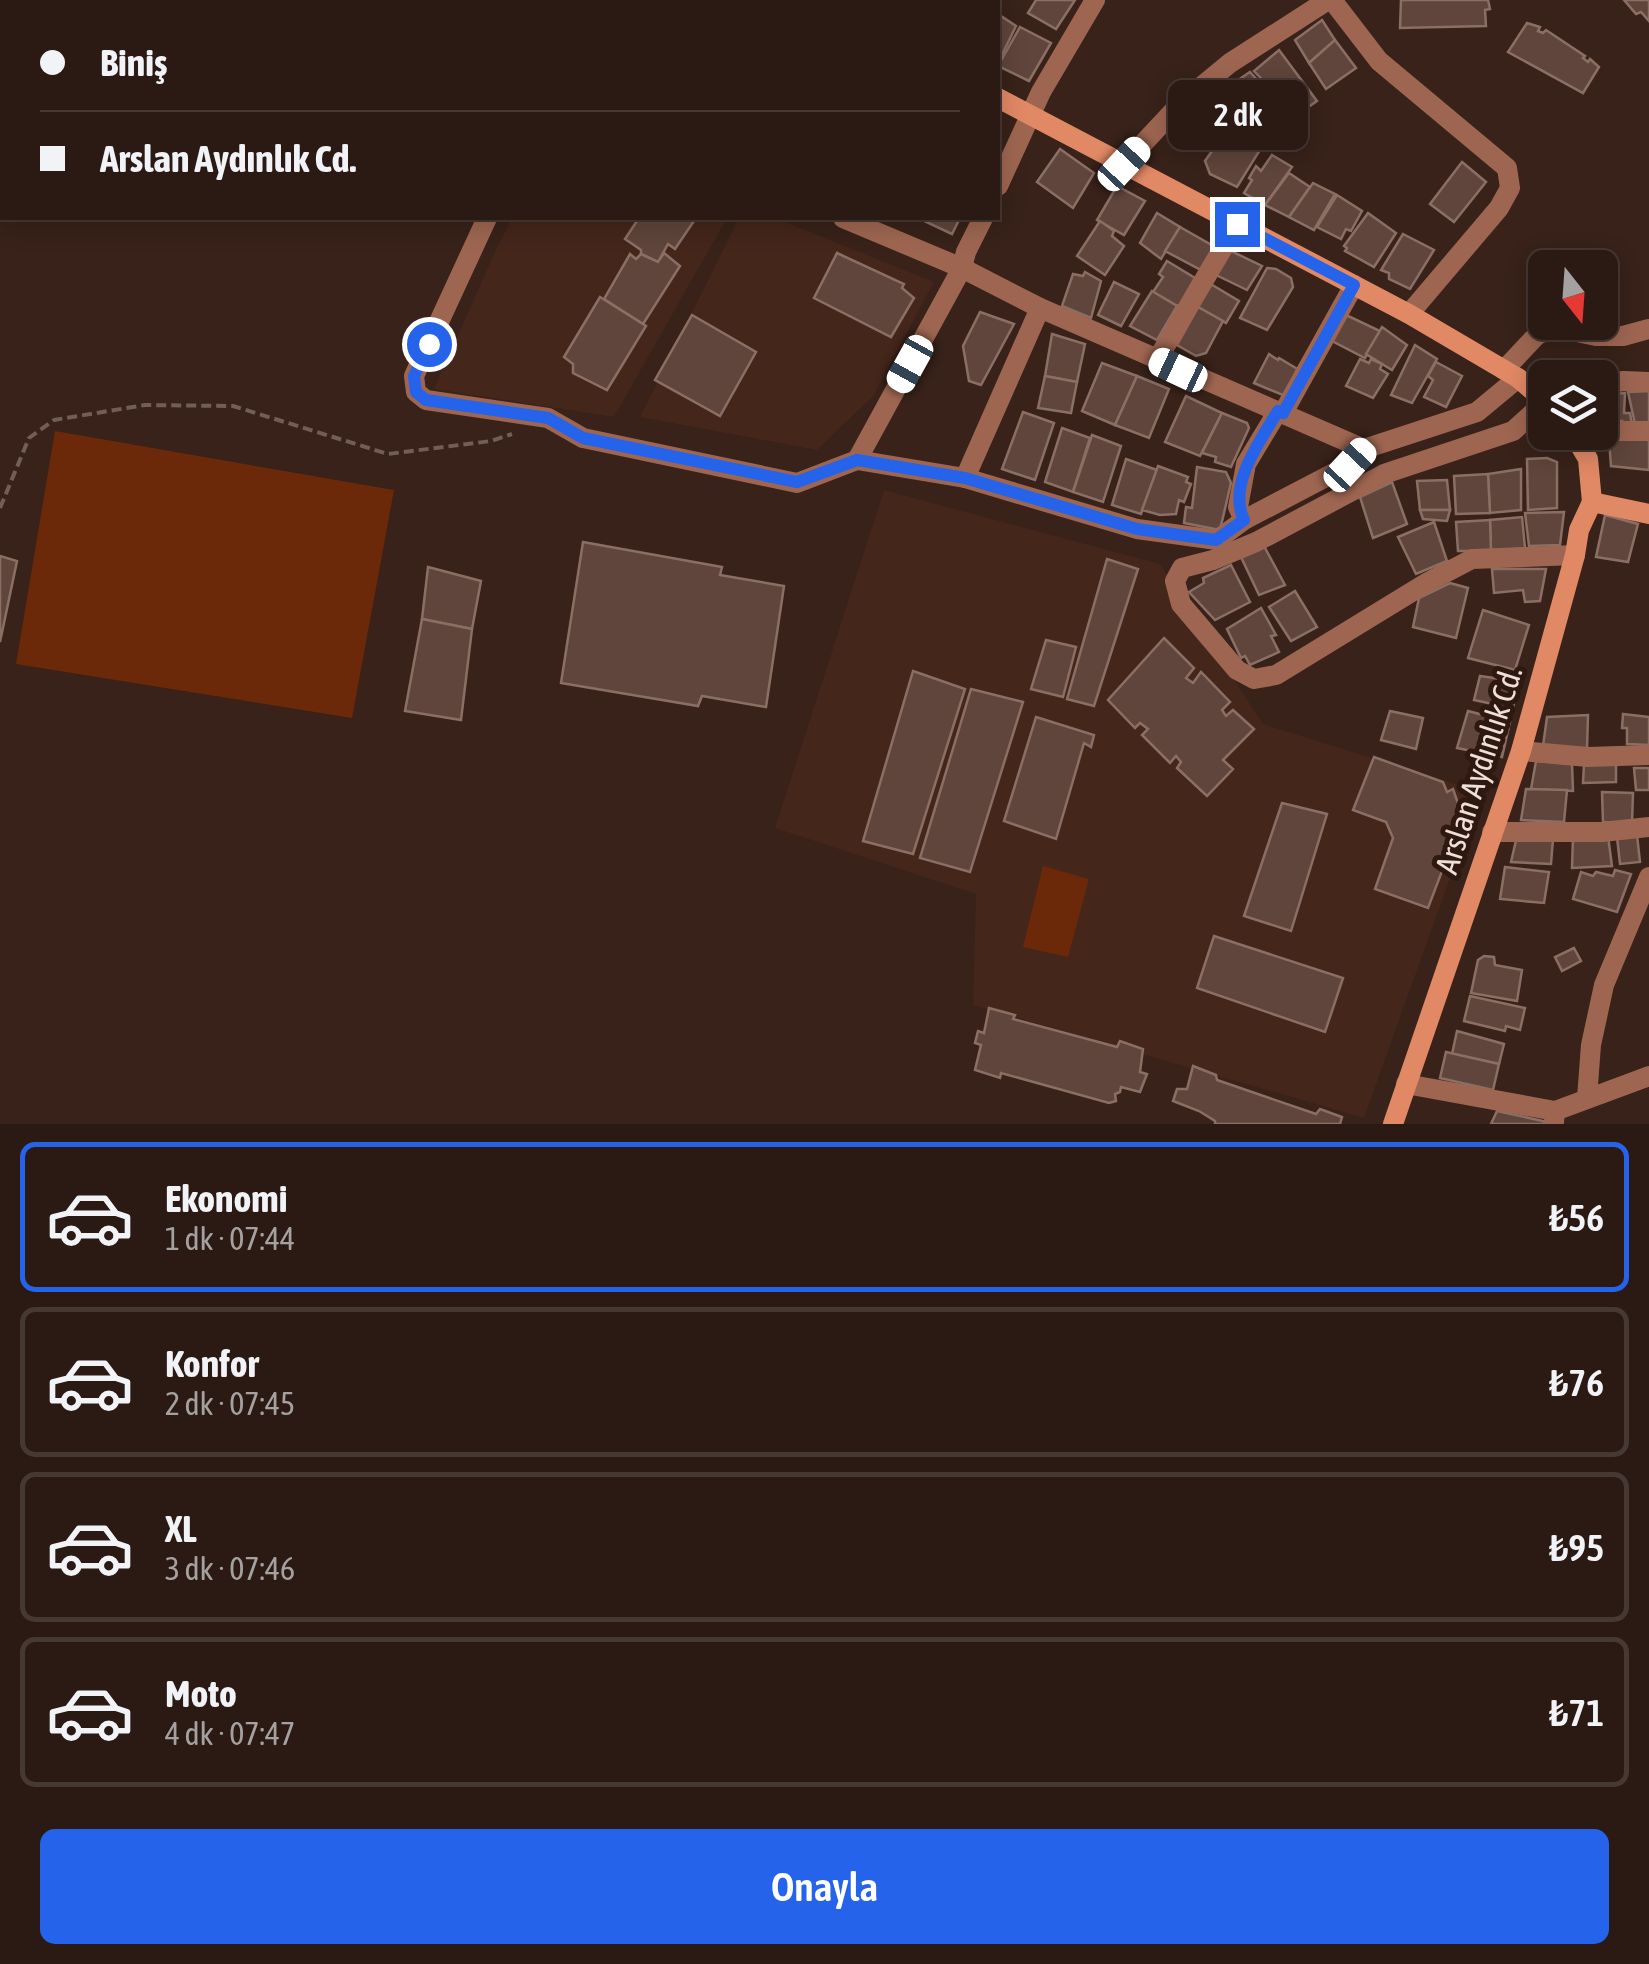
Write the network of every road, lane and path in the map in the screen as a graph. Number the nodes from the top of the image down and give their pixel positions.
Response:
1 (1095, 0) edge
2 (1330, 0) edge
3 (1000, 99) edge
4 (1032, 115) junction
5 (1124, 164) junction
6 (1000, 182) edge
7 (486, 220) edge
8 (848, 220) edge
9 (981, 220) edge
10 (1237, 224) junction
11 (962, 268) junction
12 (1354, 285) junction
13 (1040, 308) junction
14 (1409, 314) junction
15 (1649, 329) edge
16 (1156, 360) junction
17 (1511, 374) junction
18 (1618, 382) edge
19 (1649, 382) edge
20 (1528, 388) edge
21 (1280, 412) junction
22 (1528, 417) edge
23 (1649, 430) edge
24 (523, 431) dead end
25 (1618, 431) edge
26 (1364, 450) junction
27 (1585, 450) edge
28 (857, 460) junction
29 (965, 478) junction
30 (1592, 502) junction
31 (0, 508) edge
32 (1649, 514) edge
33 (1244, 520) junction
34 (1575, 555) junction
35 (1521, 751) junction
36 (1649, 755) edge
37 (1648, 831) edge
38 (1492, 832) junction
39 (1649, 877) edge
40 (1649, 1076) edge
41 (1406, 1084) junction
42 (1587, 1098) junction
43 (1554, 1118) edge
44 (1392, 1124) edge

1 - 4 street
2 - 5 street
2 - 14 street
3 - 4 street
4 - 5 street
4 - 6 street
5 - 10 street
7 - 28 street
8 - 11 street
9 - 11 street
10 - 12 street
10 - 16 street
11 - 13 street
11 - 28 street
12 - 14 street
12 - 21 street
13 - 16 street
13 - 29 street
14 - 17 street
15 - 17 street
16 - 21 street
17 - 20 street
17 - 26 street
18 - 19 street
21 - 26 street
21 - 33 street
22 - 34 street
23 - 25 street
24 - 31 path
26 - 33 street
27 - 30 street, Arslan Aydınlık Cd.
28 - 29 street
29 - 33 street
30 - 32 street
30 - 34 street, Arslan Aydınlık Cd.
34 - 35 street, Arslan Aydınlık Cd.
35 - 36 street
35 - 38 street, Arslan Aydınlık Cd.
37 - 38 street
38 - 41 street, Arslan Aydınlık Cd.
39 - 42 street
40 - 42 street
41 - 43 street
41 - 44 street, Arslan Aydınlık Cd.
42 - 43 street

